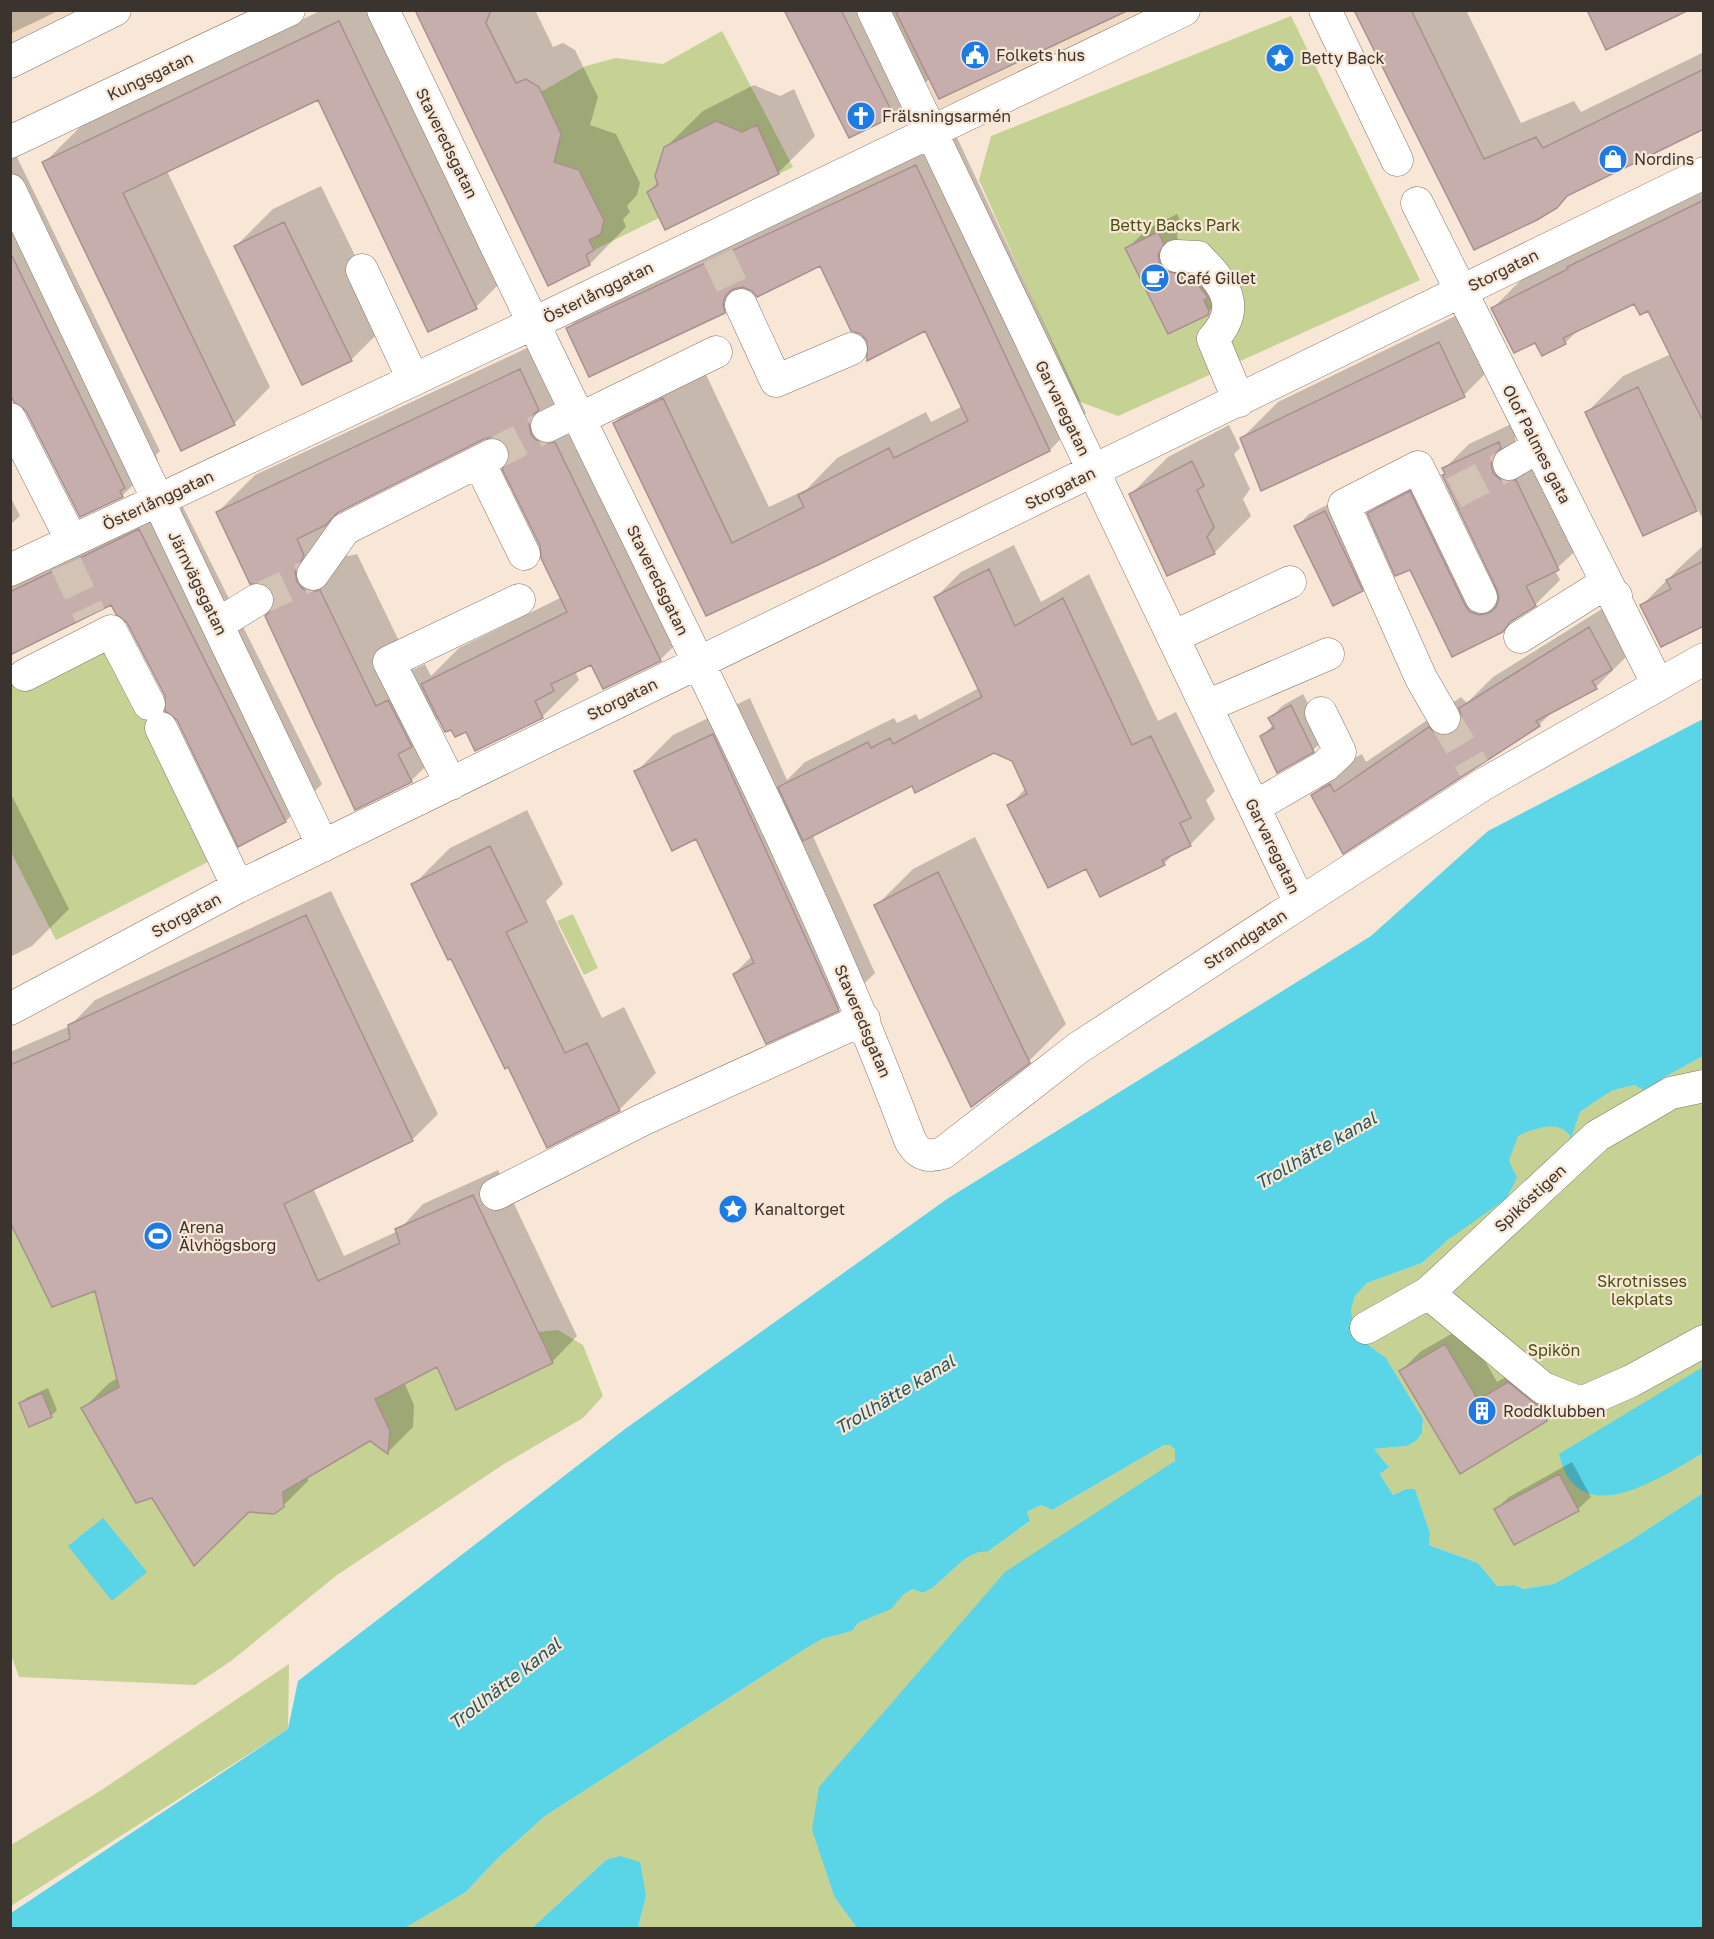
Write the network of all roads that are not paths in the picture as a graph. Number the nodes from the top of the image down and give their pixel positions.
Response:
1 (115, 10) edge
2 (289, 10) edge
3 (383, 10) edge
4 (873, 10) edge
5 (1184, 10) edge
6 (1325, 10) edge
7 (10, 62) edge
8 (932, 131) junction
9 (10, 142) edge
10 (1397, 160) dead end
11 (1704, 173) edge
12 (10, 190) edge
13 (1417, 203) dead end
14 (1176, 256) dead end
15 (362, 270) dead end
16 (1459, 291) junction
17 (741, 305) tunnel mouth
18 (532, 324) junction
19 (851, 349) dead end
20 (716, 352) dead end
21 (413, 379) junction
22 (1239, 401) junction
23 (577, 415) junction
24 (10, 418) edge
25 (547, 426) tunnel mouth
26 (1538, 447) junction
27 (1509, 464) tunnel mouth
28 (1094, 472) junction
29 (158, 500) junction
30 (66, 551) junction
31 (524, 554) dead end
32 (10, 570) edge
33 (313, 574) tunnel mouth
34 (1290, 582) dead end
35 (1616, 596) junction
36 (1481, 597) dead end
37 (257, 600) tunnel mouth
38 (519, 600) dead end
39 (218, 624) junction
40 (1173, 637) junction
41 (1520, 637) dead end
42 (1328, 654) dead end
43 (1704, 659) edge
44 (698, 662) junction
45 (25, 675) dead end
46 (1657, 683) junction
47 (1207, 706) junction
48 (1321, 713) dead end
49 (1444, 718) tunnel mouth
50 (451, 784) junction
51 (1254, 807) junction
52 (323, 846) junction
53 (238, 888) junction
54 (1300, 903) junction
55 (10, 1009) edge
56 (864, 1019) junction
57 (1704, 1086) edge
58 (922, 1154) joint
59 (496, 1194) dead end
60 (1428, 1293) junction
61 (1366, 1328) dead end
62 (1704, 1341) edge

1 - 7 street
2 - 9 street, Kungsgatan
3 - 18 street, Staveredsgatan
4 - 8 street, Garvaregatan
5 - 8 street, Österlånggatan
6 - 10 street
8 - 18 street, Österlånggatan
8 - 28 street, Garvaregatan
11 - 16 street, Storgatan
12 - 29 street, Järnvägsgatan
13 - 16 street, Olof Palmes gata
14 - 22 street
15 - 21 street
16 - 22 street, Storgatan
16 - 26 street, Olof Palmes gata
17 - 19 street
18 - 21 street, Österlånggatan
18 - 23 street, Staveredsgatan
20 - 23 street
21 - 29 street, Österlånggatan
22 - 28 street, Storgatan
23 - 25 street
23 - 44 street, Staveredsgatan
24 - 30 street
26 - 27 street
26 - 35 street, Olof Palmes gata
28 - 40 street, Garvaregatan
28 - 44 street, Storgatan
29 - 30 street, Österlånggatan
29 - 39 street, Järnvägsgatan
30 - 32 street, Österlånggatan
31 - 33 street
34 - 40 street
35 - 41 street
35 - 46 street, Olof Palmes gata
36 - 49 street
37 - 39 street
38 - 50 street
39 - 52 street, Järnvägsgatan
40 - 47 street, Garvaregatan
42 - 47 street
43 - 46 street, Strandgatan
44 - 50 street, Storgatan
44 - 56 street, Staveredsgatan
45 - 53 street
46 - 54 street, Strandgatan
47 - 51 street, Garvaregatan
48 - 51 street
50 - 52 street, Storgatan
51 - 54 street, Garvaregatan
52 - 53 street, Storgatan
53 - 55 street, Storgatan
54 - 58 street, Strandgatan
56 - 58 street, Staveredsgatan
56 - 59 street
57 - 60 street, Spiköstigen
60 - 61 street, Spiköstigen
60 - 62 street

